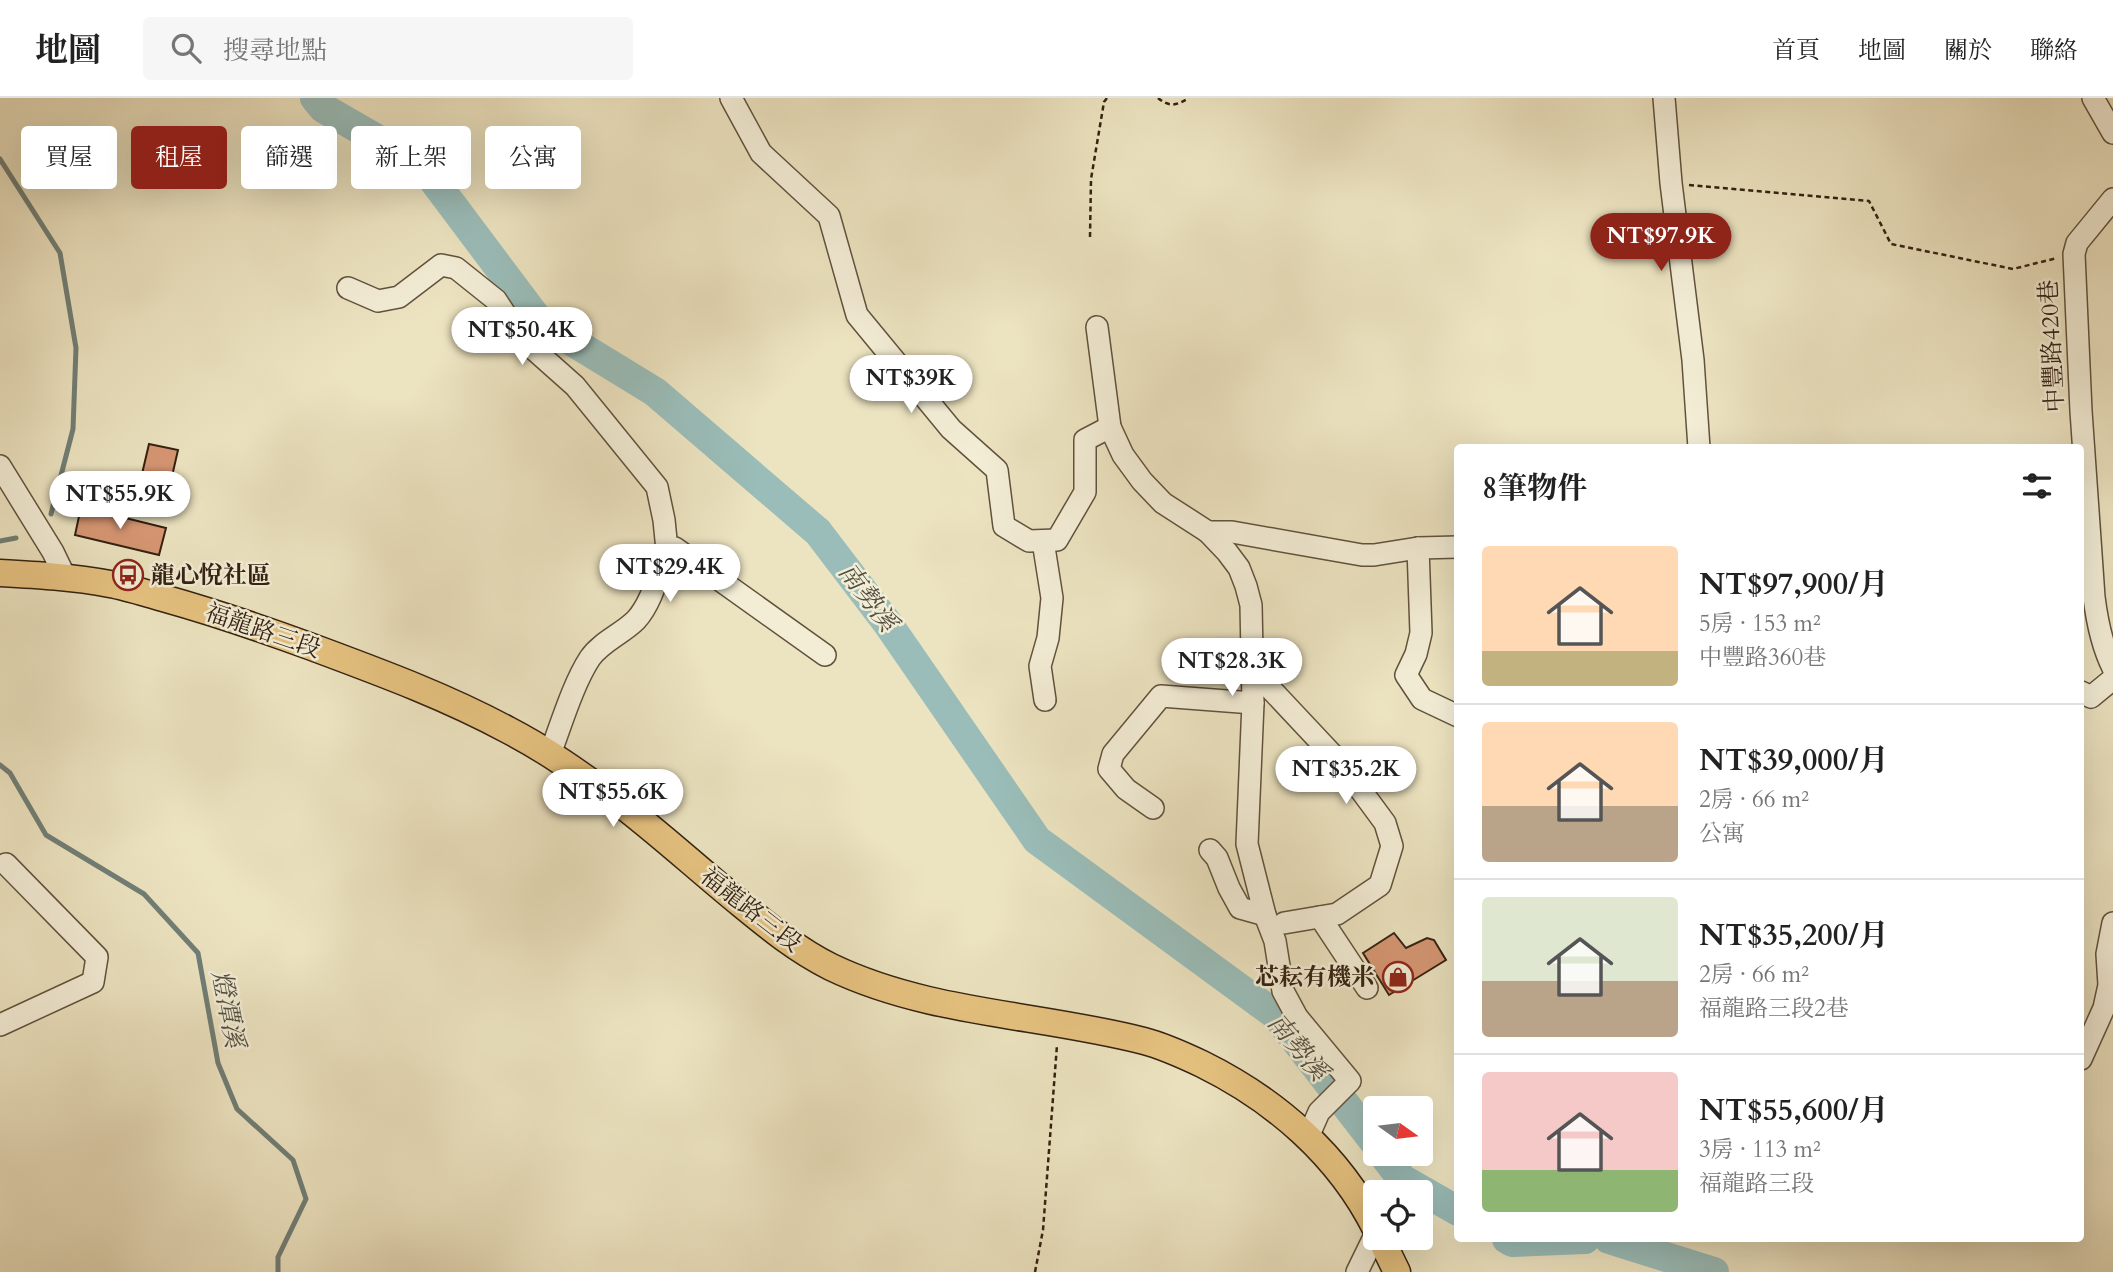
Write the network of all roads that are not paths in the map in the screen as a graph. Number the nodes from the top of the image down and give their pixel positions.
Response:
1 (731, 98) edge
2 (1664, 98) edge
3 (2093, 98) edge
4 (2113, 133) edge
5 (2113, 199) edge
6 (348, 288) dead end
7 (1097, 327) dead end
8 (1111, 427) junction
9 (1699, 444) edge
10 (2083, 444) edge
11 (2084, 454) edge
12 (0, 466) edge
13 (1208, 532) junction
14 (1043, 541) junction
15 (1454, 547) edge
16 (1418, 548) junction
17 (667, 550) junction
18 (0, 573) edge
19 (65, 577) junction
20 (825, 655) dead end
21 (2113, 668) edge
22 (1252, 669) junction
23 (2113, 679) edge
24 (2084, 694) edge
25 (1045, 700) dead end
26 (1253, 703) junction
27 (1454, 714) edge
28 (550, 754) junction
29 (1153, 808) dead end
30 (1210, 850) dead end
31 (6, 864) dead end
32 (1320, 917) junction
33 (1274, 919) junction
34 (2113, 923) edge
35 (1367, 988) dead end
36 (0, 1025) edge
37 (2084, 1052) edge
38 (1308, 1137) junction
39 (1363, 1206) edge
40 (1367, 1250) edge
41 (1386, 1250) edge
42 (1357, 1272) edge
43 (1397, 1272) edge

1 - 14 street
2 - 9 street
3 - 4 street
5 - 10 street, 中豐路420巷
6 - 17 street
7 - 8 street
8 - 13 street
8 - 14 street
11 - 21 street, 中豐路420巷
12 - 19 street
13 - 16 street
13 - 22 street
14 - 25 street
15 - 16 street
16 - 27 street
17 - 20 street
17 - 28 street
18 - 19 main road, 福龍路三段
19 - 28 main road, 福龍路三段
22 - 26 street
22 - 32 street
23 - 24 street
26 - 29 street
26 - 33 street
28 - 38 main road, 福龍路三段
30 - 33 street
31 - 36 street
32 - 33 street
32 - 35 street
33 - 38 street
34 - 37 street
38 - 39 main road, 福龍路三段
40 - 42 street
41 - 43 main road

